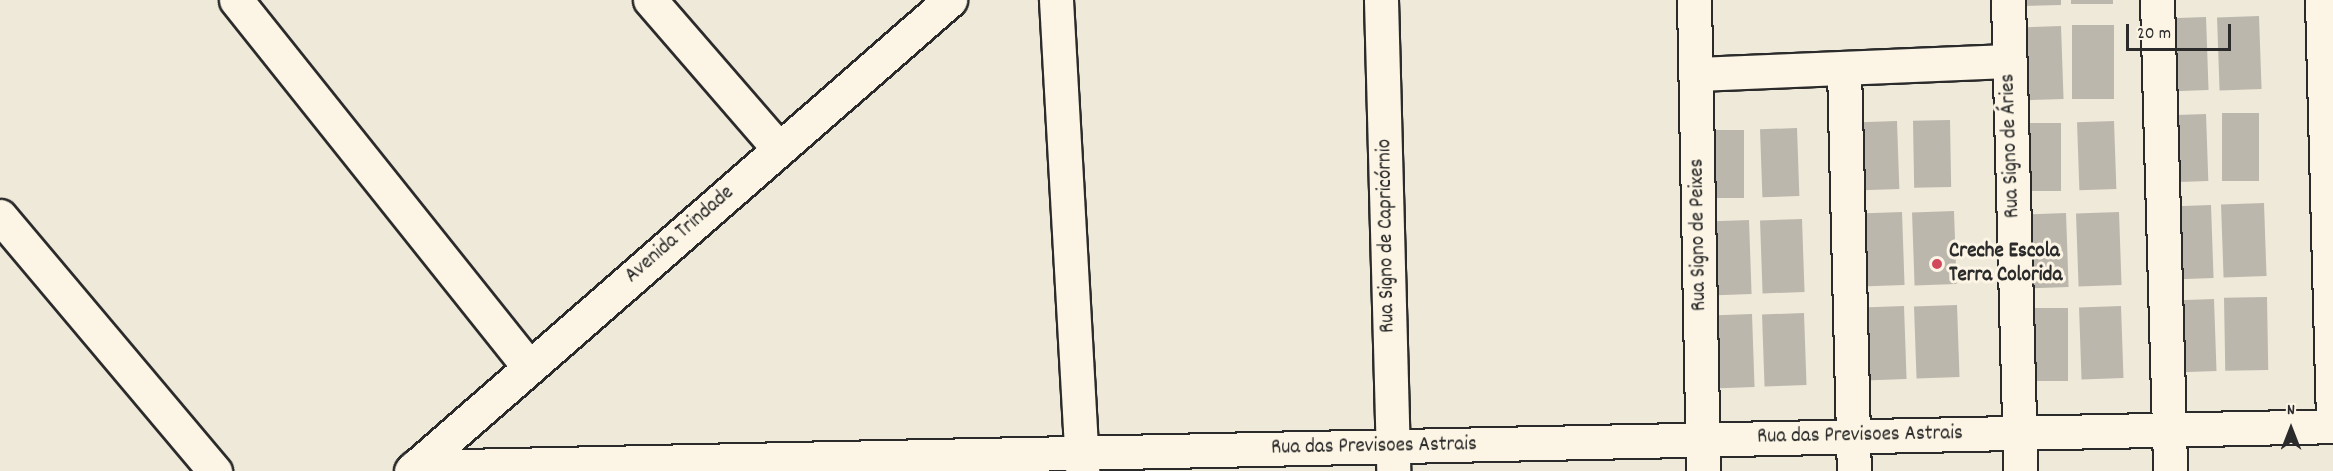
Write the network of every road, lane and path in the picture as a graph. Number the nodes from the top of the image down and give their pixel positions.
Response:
1 (236, 0) edge
2 (650, 0) edge
3 (950, 0) edge
4 (1056, 0) edge
5 (1381, 0) edge
6 (1694, 0) edge
7 (2007, 0) edge
8 (2157, 0) edge
9 (2322, 0) edge
10 (2009, 61) junction
11 (1844, 68) junction
12 (1696, 74) junction
13 (779, 149) junction
14 (0, 216) edge
15 (528, 366) junction
16 (2333, 418) edge
17 (2333, 426) edge
18 (2169, 430) junction
19 (2019, 433) junction
20 (1856, 436) junction
21 (1703, 455) edge
22 (1393, 459) edge
23 (1082, 462) edge
24 (763, 465) edge
25 (413, 469) edge
26 (470, 469) edge
27 (215, 471) edge
28 (1854, 471) edge
29 (2020, 471) edge
30 (2170, 471) edge

1 - 15 street
2 - 13 street
3 - 13 street, Avenida Trindade
4 - 23 street
5 - 22 street, Rua Signo de Capricórnio
6 - 12 street, Rua Signo de Peixes
7 - 10 street, Rua Signo de Áries
8 - 18 street
9 - 16 street
10 - 11 street
10 - 19 street, Rua Signo de Áries
11 - 12 street
11 - 20 street
12 - 21 street, Rua Signo de Peixes
13 - 15 street, Avenida Trindade
14 - 27 street
15 - 25 street, Avenida Trindade
17 - 18 street, Rua das Previsoes Astrais
18 - 19 street, Rua das Previsoes Astrais
18 - 30 street
19 - 20 street, Rua das Previsoes Astrais
19 - 29 street, Rua Signo de Áries
20 - 21 street, Rua das Previsoes Astrais
20 - 28 street
21 - 22 street, Rua das Previsoes Astrais
22 - 23 street, Rua das Previsoes Astrais
23 - 24 street, Rua das Previsoes Astrais
24 - 26 street, Rua das Previsoes Astrais
25 - 26 street, Rua das Previsoes Astrais

